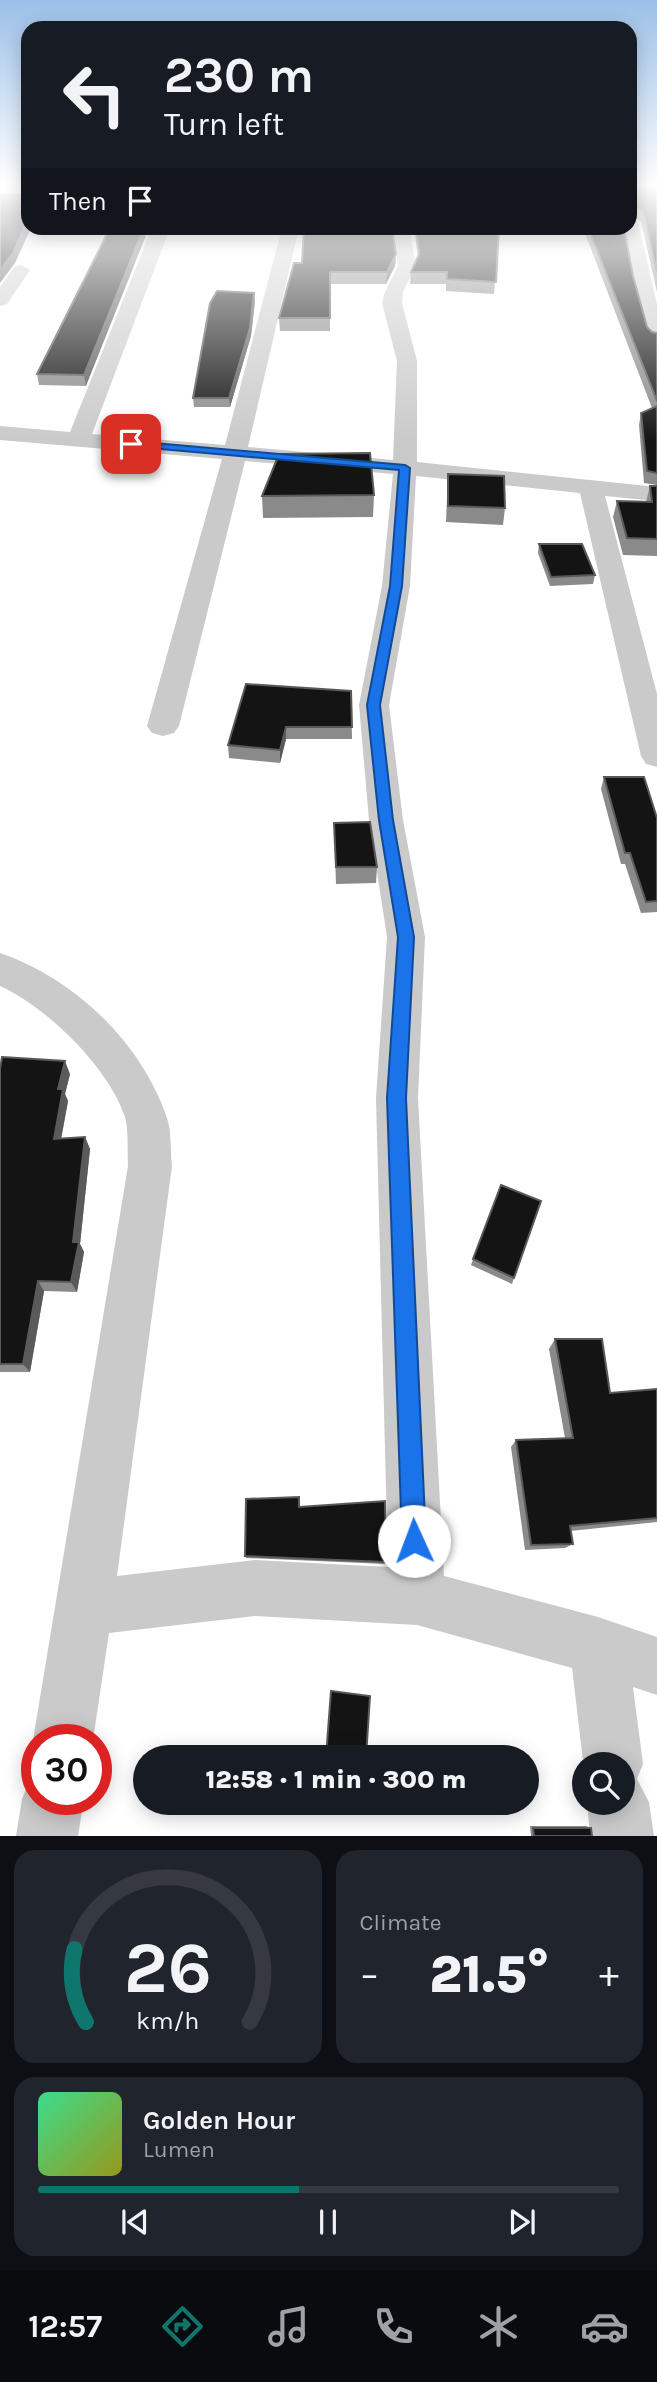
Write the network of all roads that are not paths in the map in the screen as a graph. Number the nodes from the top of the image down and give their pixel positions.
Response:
1 (21, 270) dead end
2 (145, 270) edge
3 (281, 270) edge
4 (406, 270) edge
5 (649, 286) edge
6 (0, 300) edge
7 (657, 336) edge
8 (0, 433) edge
9 (78, 440) junction
10 (235, 453) junction
11 (405, 468) junction
12 (591, 488) junction
13 (657, 494) edge
14 (163, 726) dead end
15 (657, 756) edge
16 (0, 968) edge
17 (416, 1597) junction
18 (85, 1608) junction
19 (598, 1646) junction
20 (657, 1666) edge
21 (66, 1724) edge
22 (611, 1752) edge
23 (50, 1815) edge
24 (620, 1815) edge
25 (47, 1836) edge
26 (622, 1836) edge

1 - 6 street
2 - 9 street
3 - 10 street
4 - 11 street
5 - 7 street
8 - 9 street
9 - 10 street
10 - 11 street
10 - 14 street
11 - 12 street
11 - 17 street
12 - 13 street
12 - 15 street
16 - 18 street
17 - 18 street
17 - 19 street
18 - 21 street
19 - 20 street
19 - 22 street
23 - 25 street
24 - 26 street

